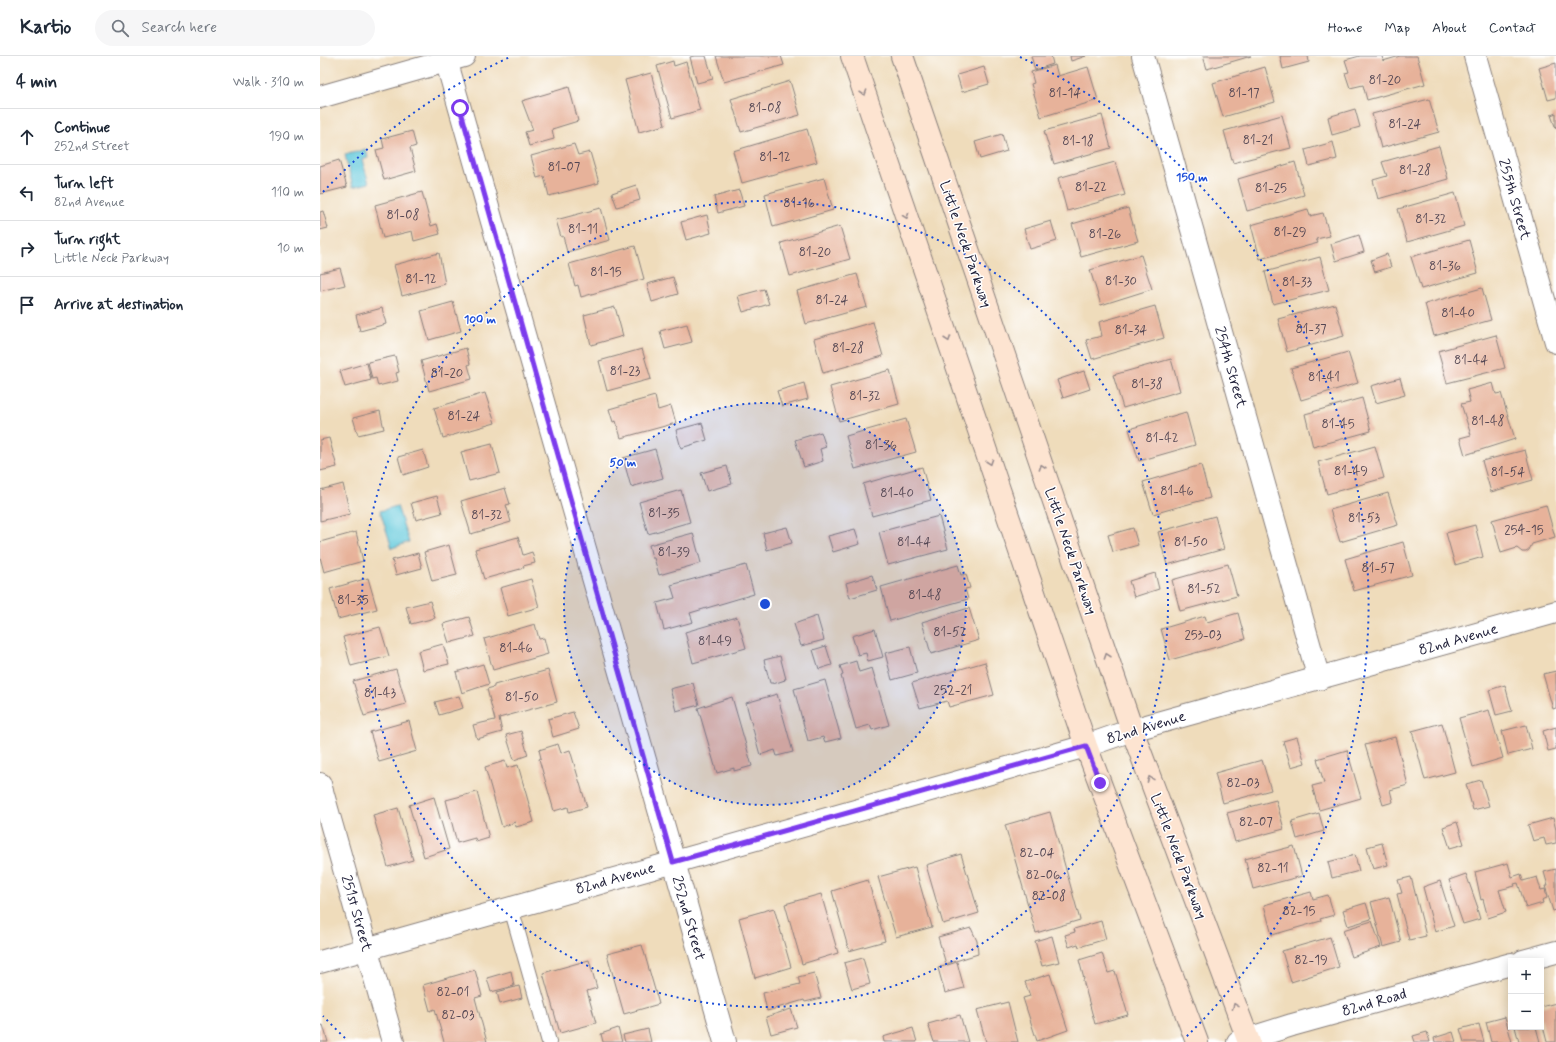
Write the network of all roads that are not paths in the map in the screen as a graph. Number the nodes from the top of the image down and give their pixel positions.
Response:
1 (852, 56) edge
2 (902, 56) edge
3 (1143, 56) edge
4 (1475, 56) edge
5 (452, 58) edge
6 (320, 97) edge
7 (1556, 342) edge
8 (1556, 612) edge
9 (1319, 678) junction
10 (1132, 730) junction
11 (1086, 746) junction
12 (320, 784) edge
13 (673, 862) junction
14 (511, 908) junction
15 (367, 949) junction
16 (1556, 952) edge
17 (1534, 958) edge
18 (320, 962) edge
19 (1508, 965) edge
20 (1245, 1041) edge
21 (393, 1042) edge
22 (549, 1042) edge
23 (724, 1042) edge
24 (1197, 1042) edge

1 -> 11 main road
10 -> 2 main road, Little Neck Parkway
3 - 9 street, 254th Street
4 - 7 street, 255th Street
5 - 6 street
5 - 13 street, 252nd Street
8 - 9 street, 82nd Avenue
9 - 10 street, 82nd Avenue
10 - 11 street, 82nd Avenue
20 -> 10 main road, Little Neck Parkway
11 - 13 street, 82nd Avenue
11 - 24 main road
12 - 15 street, 251st Street
13 - 14 street, 82nd Avenue
13 - 23 street, 252nd Street
14 - 15 street, 82nd Avenue
14 - 22 lane
15 - 18 street, 82nd Avenue
15 - 21 street, 251st Street
16 - 17 street
19 - 20 street, 82nd Road

